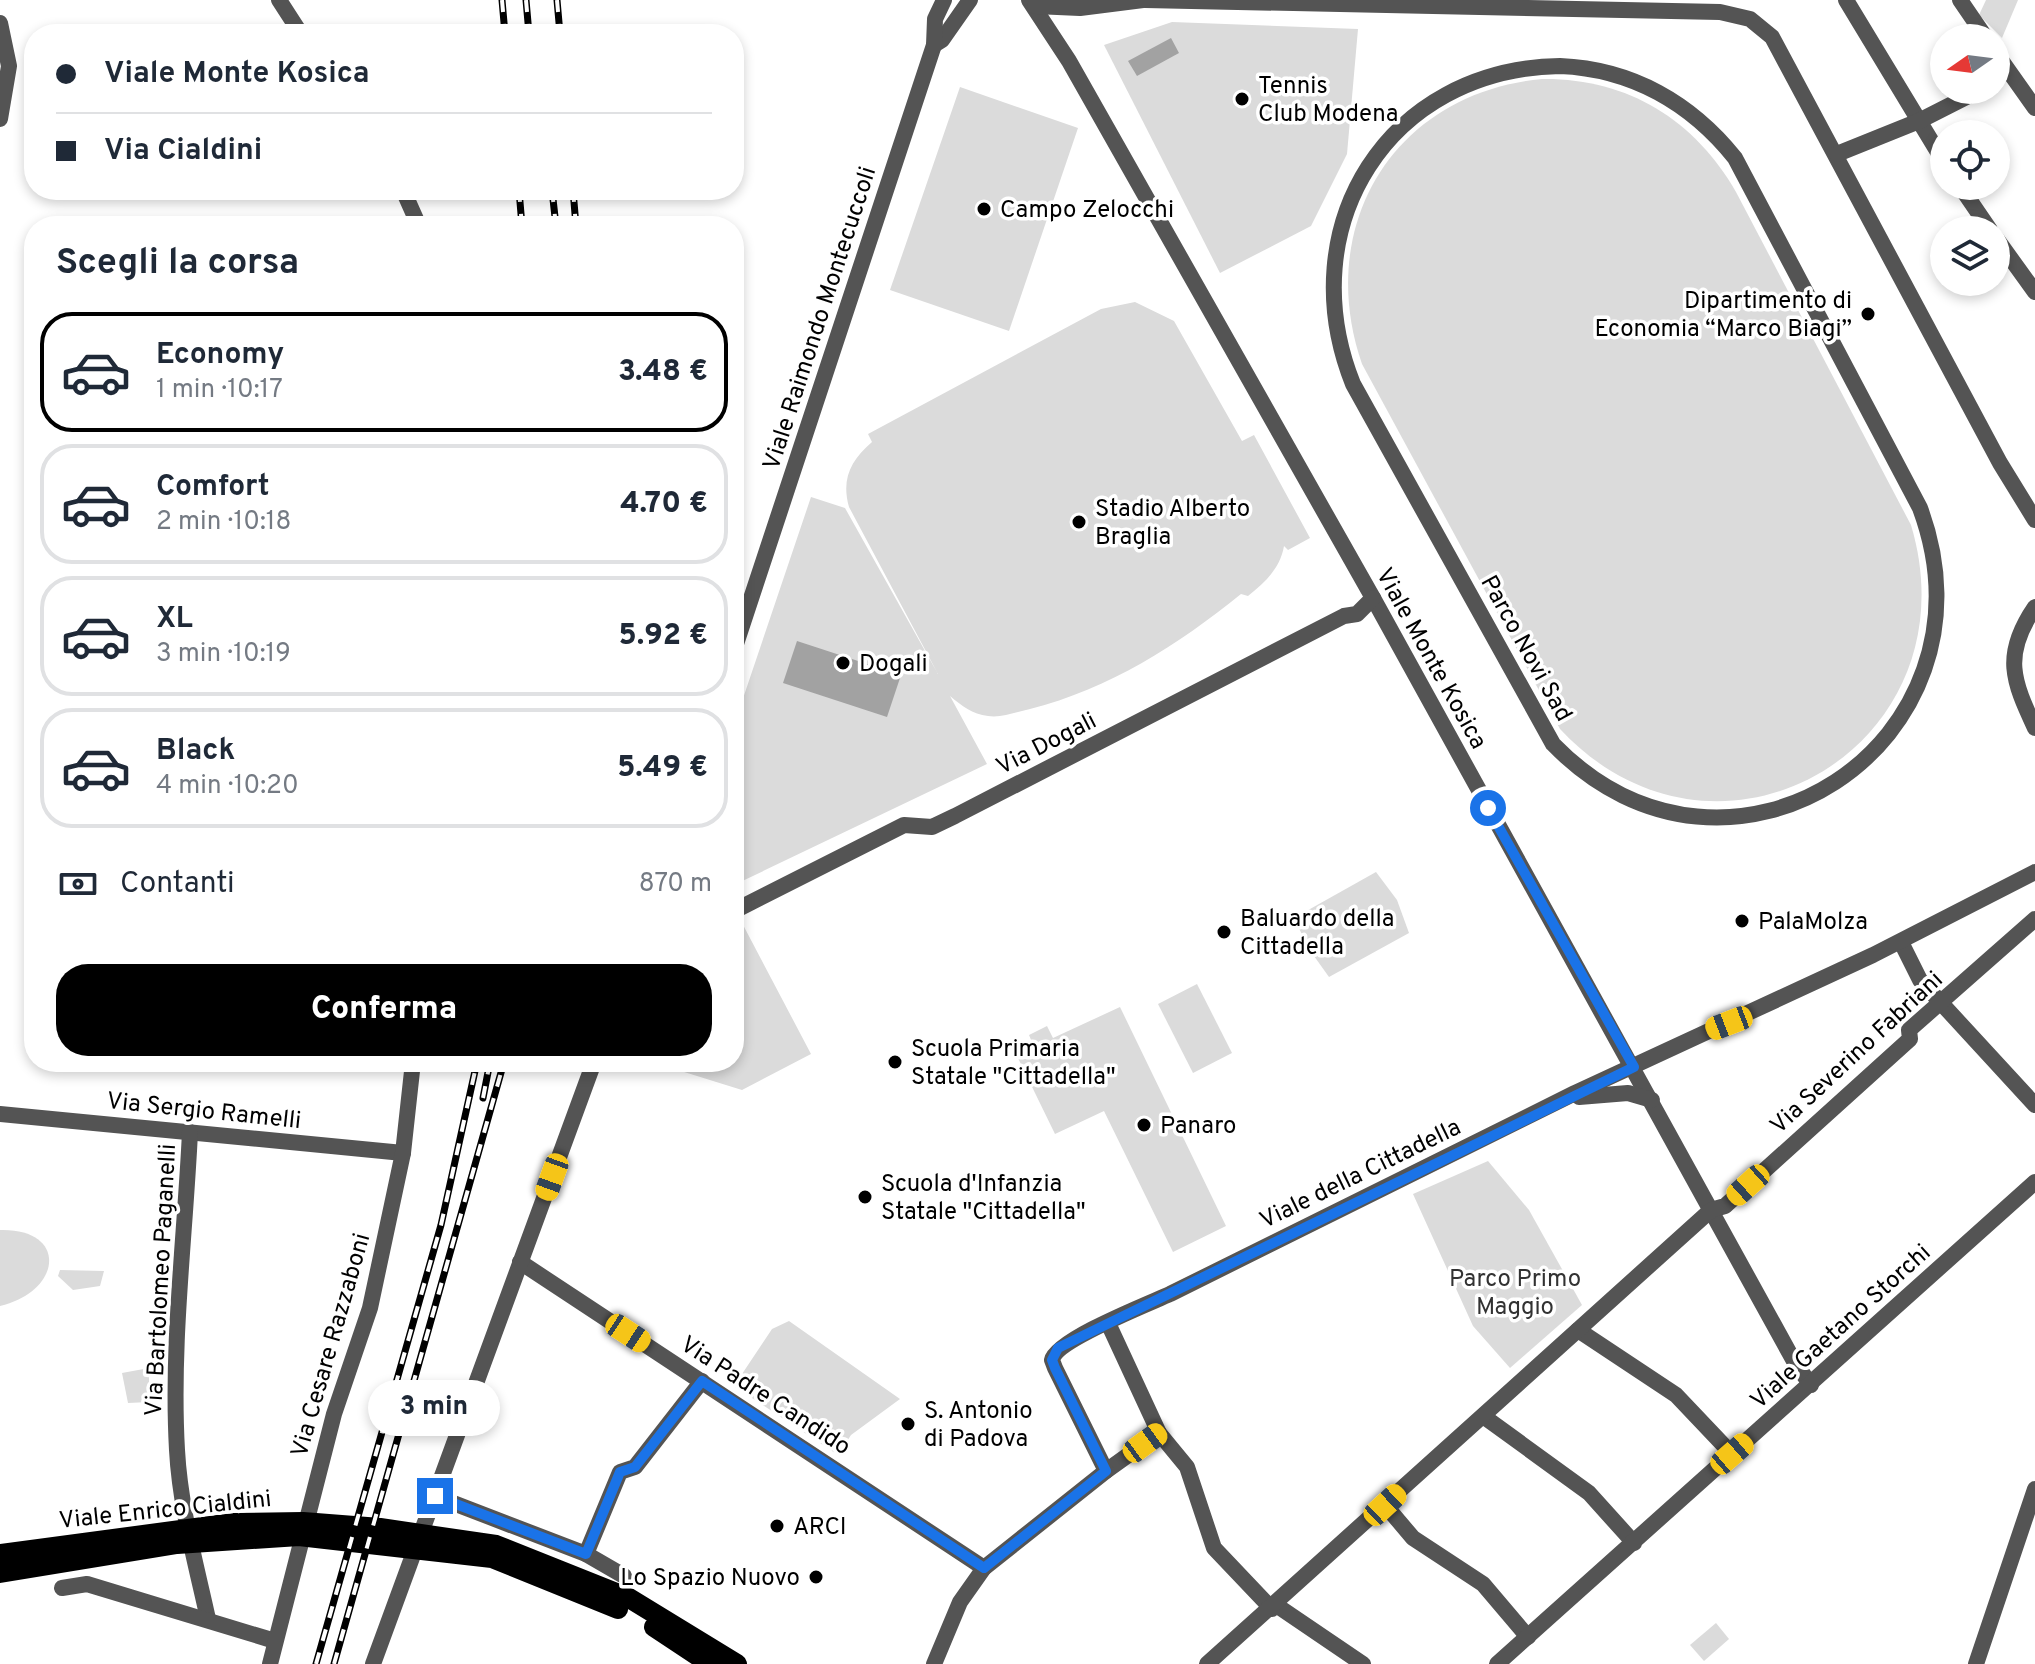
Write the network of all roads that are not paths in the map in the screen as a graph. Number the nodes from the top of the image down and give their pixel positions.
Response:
1 (279, 0) edge
2 (944, 0) edge
3 (970, 0) edge
4 (1144, 0) edge
5 (1846, 0) edge
6 (1960, 0) edge
7 (1032, 3) edge
8 (1555, 5) edge
9 (0, 23) edge
10 (295, 24) edge
11 (1976, 24) edge
12 (934, 45) junction
13 (2010, 85) edge
14 (1952, 104) edge
15 (2035, 108) edge
16 (0, 119) edge
17 (1919, 121) junction
18 (1930, 139) edge
19 (1837, 154) junction
20 (1758, 199) joint
21 (2010, 257) edge
22 (2035, 292) edge
23 (2035, 520) edge
24 (1373, 598) junction
25 (2035, 607) edge
26 (744, 620) edge
27 (2035, 728) edge
28 (2035, 872) edge
29 (744, 906) edge
30 (2035, 919) edge
31 (1901, 942) junction
32 (1942, 1003) junction
33 (1634, 1067) junction
34 (412, 1072) edge
35 (590, 1072) edge
36 (1562, 1099) junction
37 (1652, 1100) junction
38 (2035, 1105) edge
39 (0, 1114) edge
40 (190, 1132) junction
41 (403, 1153) junction
42 (2035, 1182) edge
43 (1711, 1210) junction
44 (520, 1262) junction
45 (1108, 1323) junction
46 (1578, 1330) junction
47 (702, 1381) junction
48 (1811, 1385) junction
49 (1483, 1416) junction
50 (1159, 1433) junction
51 (1732, 1454) junction
52 (1106, 1471) junction
53 (2035, 1489) edge
54 (435, 1496) junction
55 (1385, 1505) junction
56 (1634, 1543) junction
57 (0, 1554) edge
58 (586, 1554) junction
59 (984, 1568) junction
60 (0, 1573) edge
61 (624, 1576) dead end
62 (62, 1588) dead end
63 (1274, 1607) junction
64 (208, 1619) junction
65 (1528, 1637) junction
66 (275, 1641) junction
67 (270, 1664) edge
68 (373, 1664) edge
69 (710, 1664) edge
70 (737, 1664) edge
71 (934, 1664) edge
72 (1207, 1664) edge
73 (1363, 1664) edge
74 (1497, 1664) edge
75 (1976, 1664) edge

1 - 10 street
2 - 12 street, Viale Raimondo Montecuccoli
3 - 12 street, Viale Raimondo Montecuccoli
4 - 7 street
4 - 8 street
5 - 17 street
6 - 11 street
7 - 24 street, Viale Monte Kosica
8 - 19 street
9 - 16 street
12 - 26 street, Viale Raimondo Montecuccoli
13 - 15 street
14 - 17 street
17 - 18 street
17 - 19 street
19 - 23 street
20 - 20 street, Parco Novi Sad
21 - 22 street
24 - 29 street, Via Dogali
24 - 33 street, Viale Monte Kosica
25 - 27 street
28 - 31 street, Viale della Cittadella
30 - 32 street, Via Severino Fabriani
31 - 32 street
31 - 33 street, Viale della Cittadella
32 - 38 street
32 - 43 street, Via Severino Fabriani
33 - 36 street, Viale della Cittadella
33 - 37 street, Viale Monte Kosica
34 - 41 street, Via Cesare Razzaboni
35 - 44 street
36 - 37 street
36 - 45 street, Viale della Cittadella
37 - 43 street, Viale Monte Kosica
39 - 40 street, Via Sergio Ramelli
40 - 41 street, Via Sergio Ramelli
40 - 64 street, Via Bartolomeo Paganelli
41 - 66 street, Via Cesare Razzaboni
42 - 48 street, Viale Gaetano Storchi
43 - 46 street, Via Severino Fabriani
43 - 48 street, Viale Monte Kosica
44 - 47 street, Via Padre Candido
44 - 54 street
45 - 50 street
45 - 52 street, Viale della Cittadella
46 - 49 street, Via Severino Fabriani
46 - 51 street
47 - 58 street
47 - 59 street, Via Padre Candido
48 - 51 street, Viale Gaetano Storchi
49 - 55 street, Via Severino Fabriani
49 - 56 street
50 - 52 street
50 - 63 street
51 - 56 street, Viale Gaetano Storchi
52 - 59 street
53 - 75 street
54 - 58 street
54 - 68 street
55 - 63 street, Via Severino Fabriani
55 - 65 street
56 - 65 street, Viale Gaetano Storchi
57 - 70 main road, Viale Enrico Cialdini
58 - 61 street
59 - 71 street
60 - 69 main road, Viale Enrico Cialdini
62 - 64 street
63 - 72 street, Via Severino Fabriani
63 - 73 street
64 - 66 street
65 - 74 street, Viale Gaetano Storchi
66 - 67 street, Via Cesare Razzaboni

